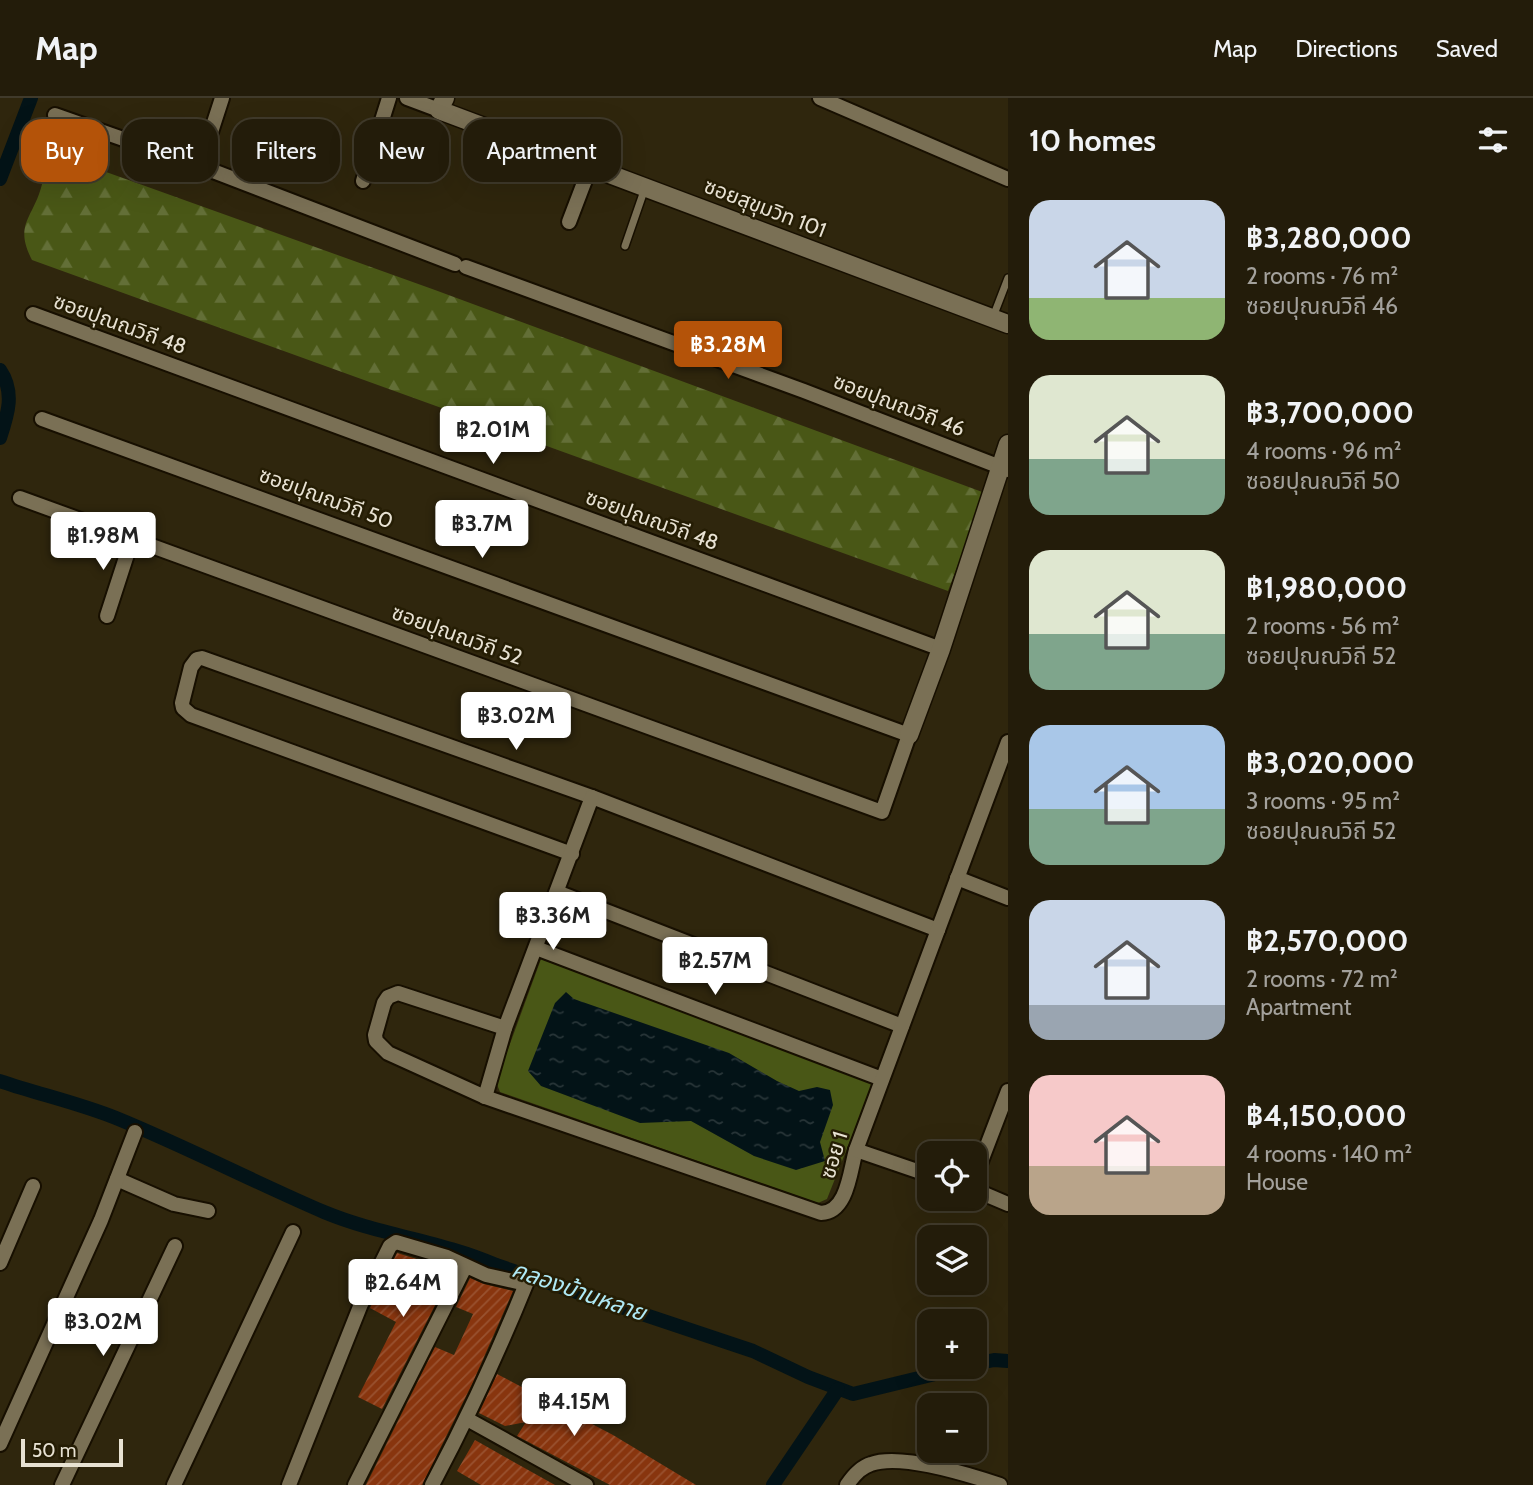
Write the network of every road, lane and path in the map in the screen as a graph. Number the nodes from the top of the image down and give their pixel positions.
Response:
1 (222, 98) edge
2 (389, 98) edge
3 (407, 98) edge
4 (820, 98) edge
5 (442, 104) edge
6 (55, 115) dead end
7 (215, 119) edge
8 (382, 119) edge
9 (477, 119) edge
10 (122, 139) edge
11 (218, 173) edge
12 (621, 178) edge
13 (1008, 179) edge
14 (584, 182) edge
15 (645, 187) junction
16 (569, 222) dead end
17 (625, 246) dead end
18 (1008, 278) edge
19 (33, 314) dead end
20 (1000, 321) edge
21 (42, 419) dead end
22 (1008, 444) edge
23 (1004, 469) edge
24 (20, 498) dead end
25 (132, 539) junction
26 (107, 616) dead end
27 (942, 649) junction
28 (909, 735) junction
29 (1008, 743) edge
30 (592, 797) junction
31 (572, 854) junction
32 (957, 878) junction
33 (557, 892) junction
34 (1008, 898) edge
35 (938, 930) junction
36 (536, 948) junction
37 (902, 1026) junction
38 (505, 1028) junction
39 (882, 1079) junction
40 (1008, 1091) edge
41 (485, 1097) junction
42 (135, 1132) dead end
43 (987, 1146) edge
44 (856, 1150) junction
45 (917, 1171) edge
46 (117, 1179) junction
47 (33, 1186) dead end
48 (987, 1195) edge
49 (1008, 1204) edge
50 (208, 1211) dead end
51 (293, 1232) dead end
52 (175, 1246) dead end
53 (0, 1263) edge
54 (465, 1267) junction
55 (467, 1419) junction
56 (0, 1444) edge
57 (971, 1481) edge
58 (62, 1485) edge
59 (174, 1485) edge
60 (289, 1485) edge
61 (355, 1485) edge
62 (432, 1485) edge
63 (586, 1485) edge
64 (847, 1485) edge
65 (1000, 1485) edge

1 - 7 street
2 - 8 street
3 - 5 street
4 - 13 street
5 - 9 street, ซอยสุขุมวิท 101
6 - 10 street, ซอยปุณณวิถี 46
11 - 23 street, ซอยปุณณวิถี 46
12 - 15 street, ซอยสุขุมวิท 101
14 - 16 street
15 - 17 lane
15 - 20 street, ซอยสุขุมวิท 101
18 - 20 lane
19 - 27 street, ซอยปุณณวิถี 48
21 - 28 street, ซอยปุณณวิถี 50
22 - 23 street
23 - 27 street
24 - 25 street, ซอยปุณณวิถี 52
25 - 26 street
25 - 28 street, ซอยปุณณวิถี 52
27 - 28 street
29 - 32 street, ซอย 1
30 - 31 street
30 - 31 street
30 - 35 street
31 - 33 street
32 - 34 street
32 - 35 street, ซอย 1
33 - 36 street
33 - 37 street
35 - 37 street, ซอย 1
36 - 38 street
36 - 39 street
37 - 39 street, ซอย 1
38 - 41 street
38 - 41 street, ซอย 1
39 - 44 street, ซอย 1
40 - 43 street
41 - 44 street, ซอย 1
42 - 46 street
44 - 45 street
46 - 50 street
46 - 56 street
47 - 53 street
48 - 49 street
51 - 59 street
52 - 58 street
54 - 55 street
54 - 60 street
54 - 61 street
55 - 62 street
55 - 63 street
57 - 64 street
57 - 65 street

